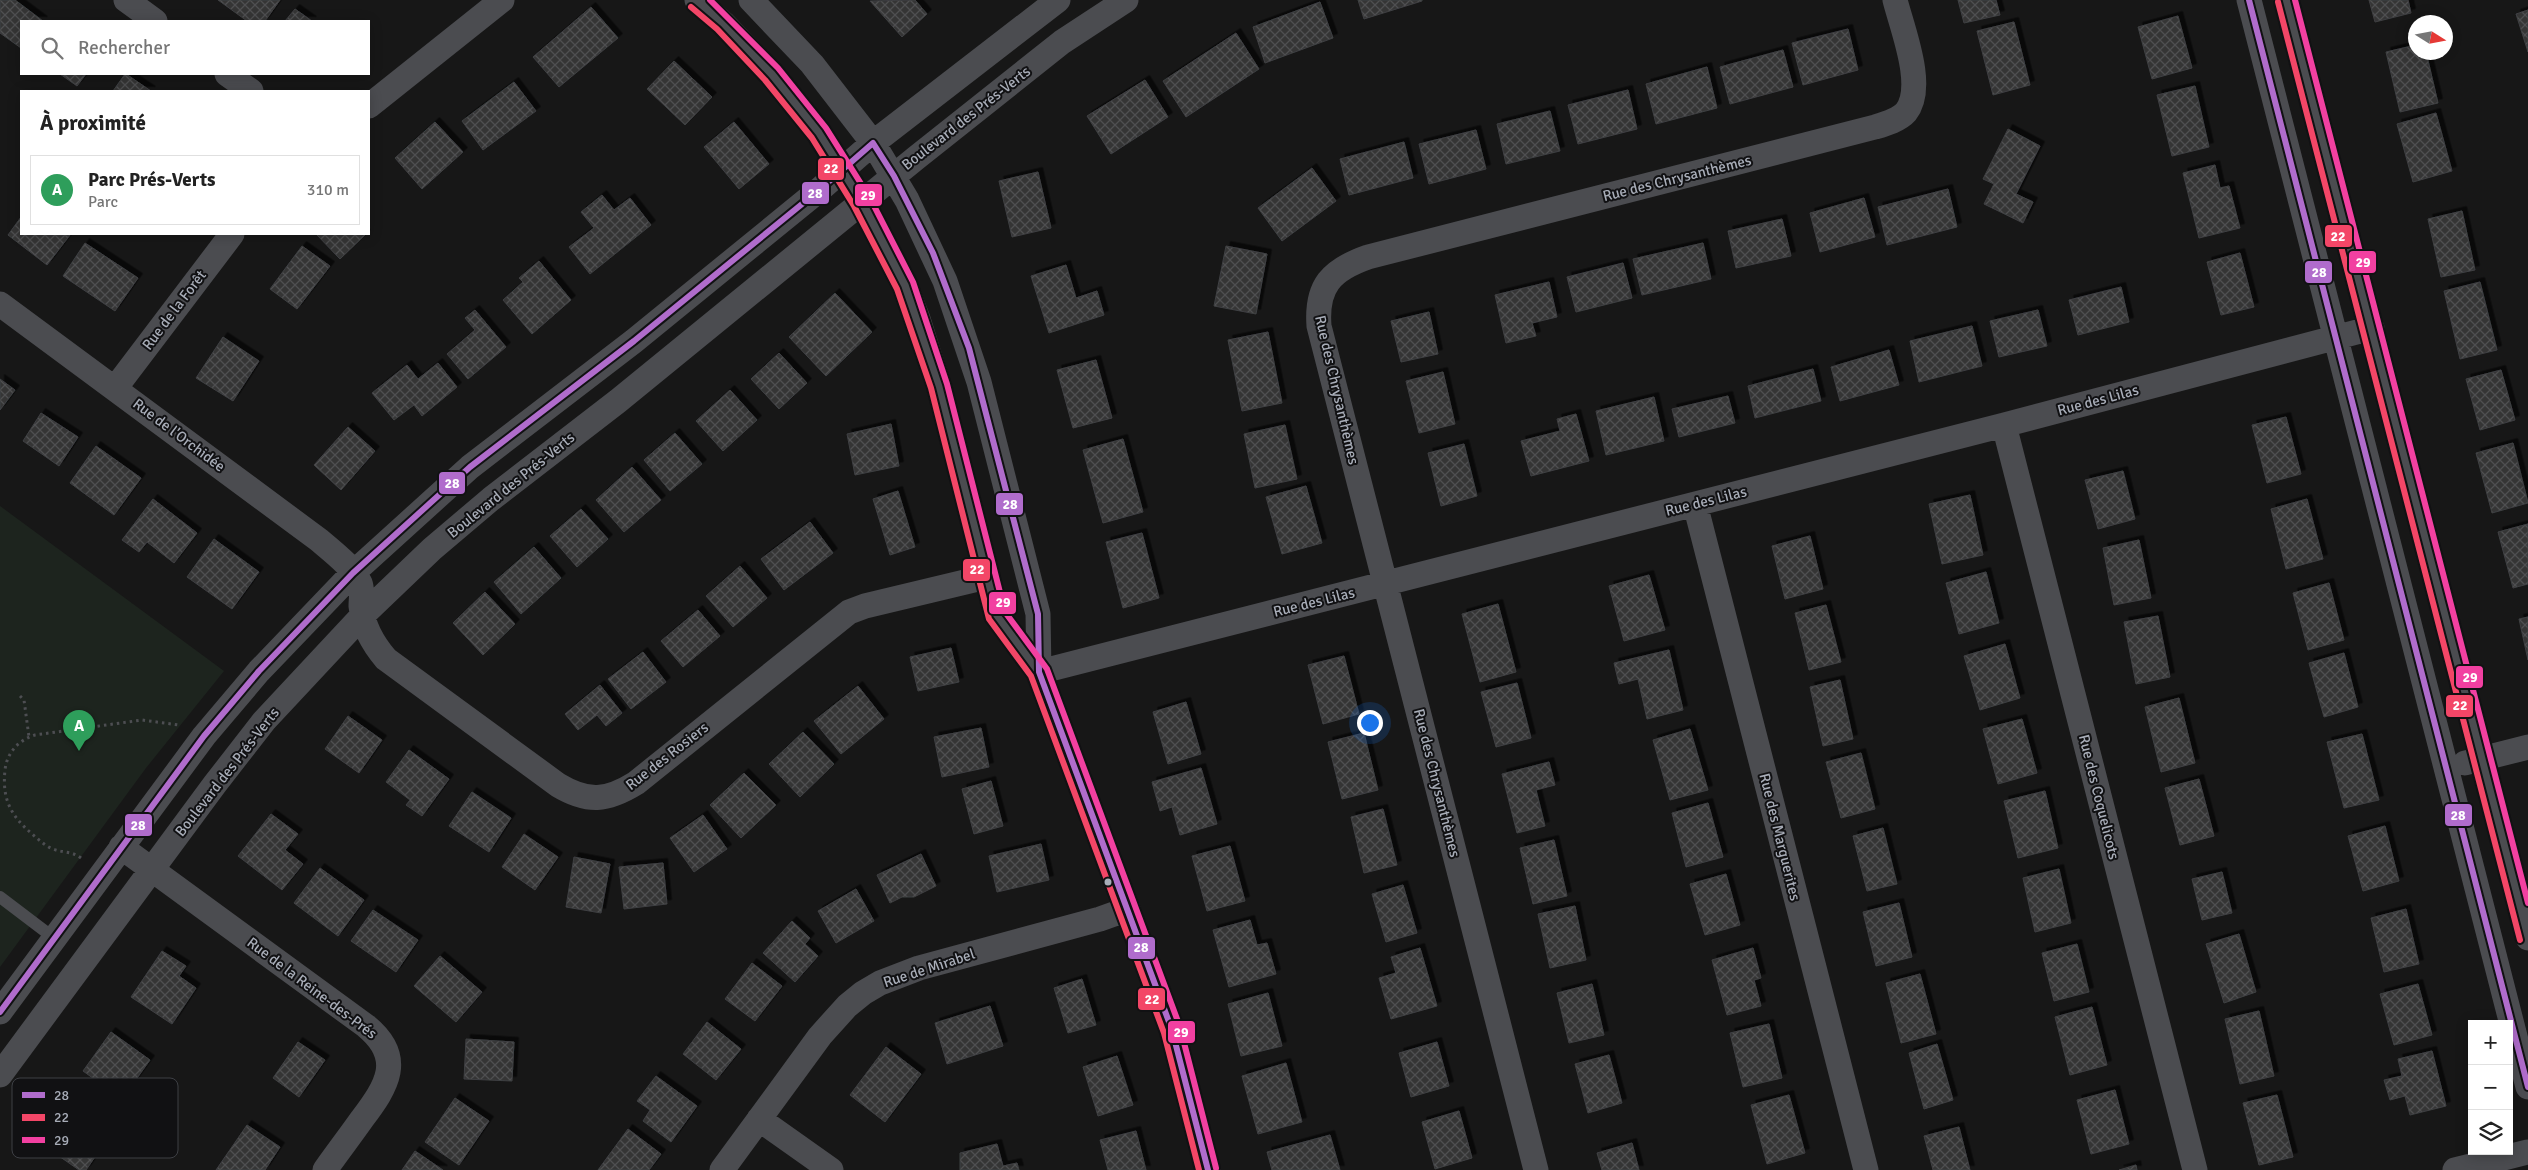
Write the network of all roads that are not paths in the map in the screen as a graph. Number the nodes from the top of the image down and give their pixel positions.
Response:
1 (126, 0) edge
2 (502, 0) edge
3 (697, 0) edge
4 (752, 0) edge
5 (1058, 0) edge
6 (1126, 0) edge
7 (1895, 0) edge
8 (2250, 0) edge
9 (2286, 0) edge
10 (154, 20) edge
11 (228, 75) edge
12 (250, 90) edge
13 (370, 105) edge
14 (873, 143) junction
15 (842, 170) junction
16 (894, 176) junction
17 (862, 202) junction
18 (231, 235) edge
19 (0, 304) edge
20 (2372, 328) junction
21 (2336, 338) junction
22 (116, 387) junction
23 (2004, 425) junction
24 (1696, 504) junction
25 (353, 573) junction
26 (986, 576) junction
27 (1386, 584) junction
28 (363, 615) junction
29 (1040, 672) junction
30 (2528, 747) edge
31 (2482, 758) junction
32 (2448, 768) junction
33 (121, 847) junction
34 (151, 869) junction
35 (0, 897) edge
36 (1128, 909) junction
37 (54, 938) junction
38 (2528, 938) edge
39 (0, 1012) edge
40 (0, 1075) edge
41 (2528, 1087) edge
42 (759, 1119) junction
43 (2528, 1152) edge
44 (325, 1170) edge
45 (722, 1170) edge
46 (831, 1170) edge
47 (1208, 1170) edge
48 (1536, 1170) edge
49 (1866, 1170) edge
50 (2195, 1170) edge
51 (2455, 1170) edge

1 - 10 street
2 - 13 street
3 - 15 street
4 - 14 street
5 - 14 street
6 - 16 street, Boulevard des Prés-Verts
7 - 27 street, Rue des Chrysanthèmes
8 - 21 street
9 - 20 street
11 - 12 street
14 - 15 street
14 - 16 street
15 - 17 street
15 - 25 street
16 - 17 street, Boulevard des Prés-Verts
16 - 29 street
17 - 26 street
17 - 28 street, Boulevard des Prés-Verts
18 - 22 street, Rue de la Forêt
19 - 22 street, Rue de l'Orchidée
20 - 21 street, Rue des Lilas
20 - 31 street
21 - 23 street, Rue des Lilas
21 - 32 street
22 - 25 street, Rue de l'Orchidée
23 - 24 street, Rue des Lilas
23 - 50 street, Rue des Coquelicots
24 - 27 street, Rue des Lilas
24 - 49 street, Rue des Marguerites
25 - 28 street, Rue des Rosiers
25 - 33 street
26 - 28 street, Rue des Rosiers
26 - 29 street
27 - 29 street, Rue des Lilas
27 - 48 street, Rue des Chrysanthèmes
28 - 34 street, Boulevard des Prés-Verts
29 - 36 street
30 - 31 street
31 - 32 street
31 - 38 street
32 - 41 street
33 - 34 street, Rue de la Reine-des-Prés
33 - 37 street
34 - 40 street, Boulevard des Prés-Verts
34 - 44 street, Rue de la Reine-des-Prés
35 - 37 lane
36 - 42 street, Rue de Mirabel
36 - 47 street
37 - 39 street
42 - 45 street, Rue de Mirabel
42 - 46 street
43 - 51 street

